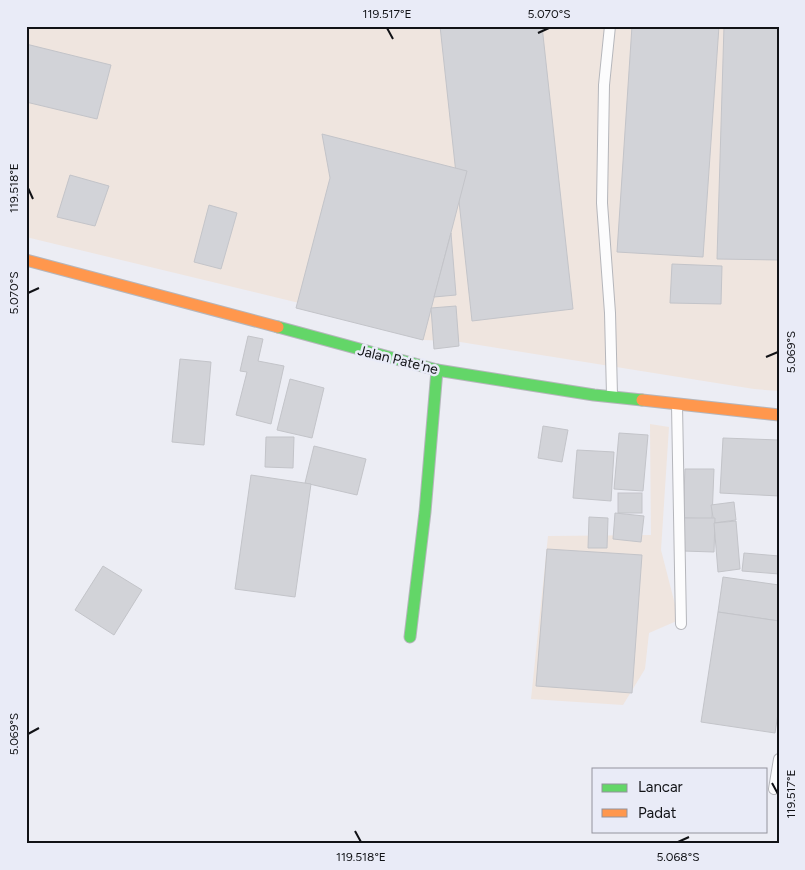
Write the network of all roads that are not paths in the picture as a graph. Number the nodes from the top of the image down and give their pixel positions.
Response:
1 (610, 26) edge
2 (26, 260) edge
3 (437, 370) junction
4 (612, 397) junction
5 (677, 404) junction
6 (779, 415) edge
7 (681, 624) dead end
8 (410, 637) dead end
9 (779, 759) edge
10 (774, 789) dead end

1 - 4 lane
2 - 3 street, Jalan Pate'ne
3 - 4 street, Jalan Pate'ne
3 - 8 street
4 - 5 street, Jalan Pate'ne
5 - 6 street, Jalan Pate'ne
5 - 7 lane
9 - 10 lane

